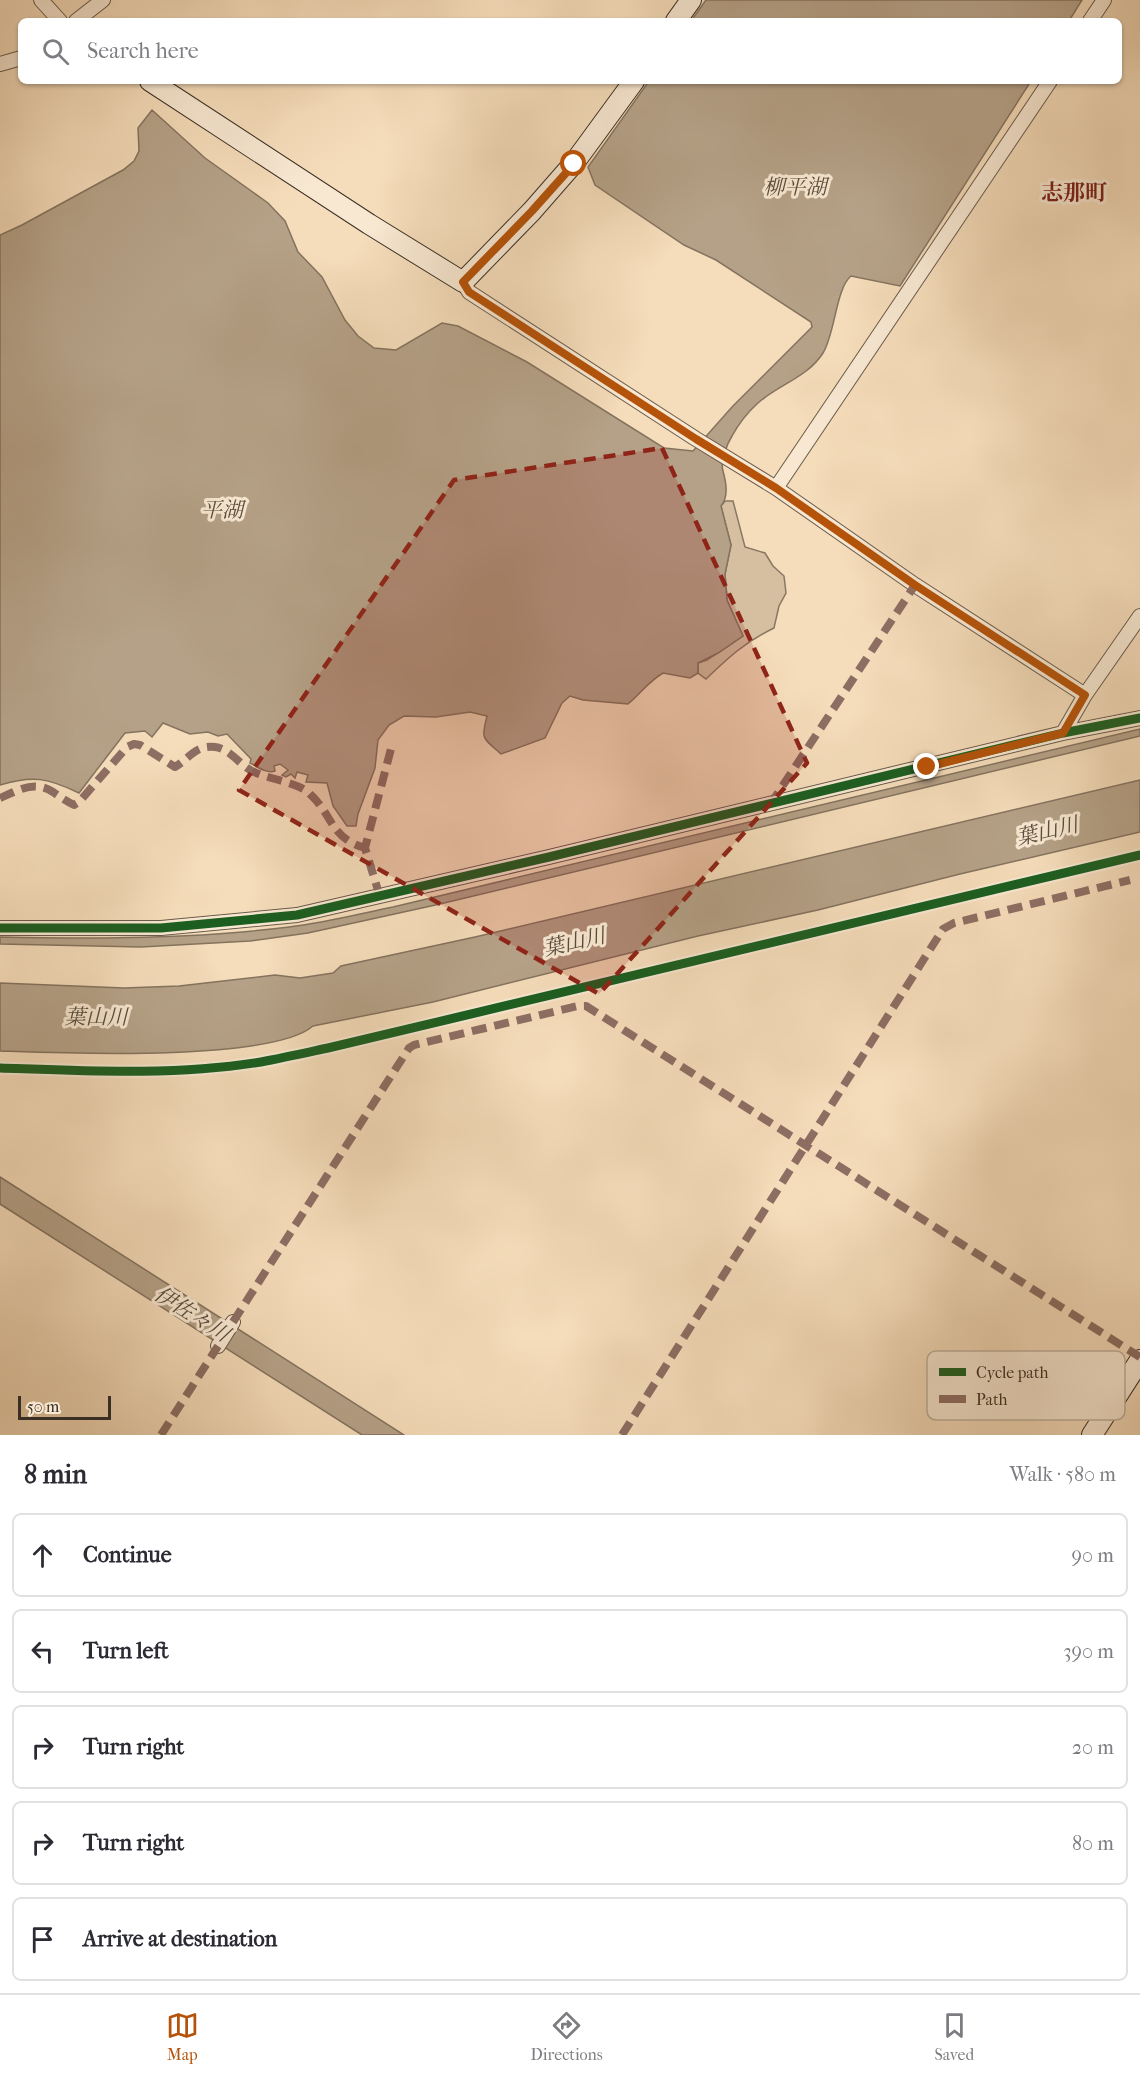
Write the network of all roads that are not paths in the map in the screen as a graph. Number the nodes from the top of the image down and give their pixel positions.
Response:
1 (41, 0) edge
2 (103, 0) edge
3 (691, 0) edge
4 (1104, 0) edge
5 (57, 18) edge
6 (80, 18) edge
7 (678, 18) edge
8 (1092, 18) edge
9 (18, 59) edge
10 (0, 64) edge
11 (155, 84) edge
12 (632, 84) edge
13 (1048, 84) edge
14 (463, 282) junction
15 (776, 488) junction
16 (1140, 616) edge
17 (1085, 695) junction
18 (1140, 718) edge
19 (1063, 733) junction
20 (0, 928) edge
21 (233, 1322) dead end
22 (218, 1346) dead end
23 (1140, 1360) edge
24 (1125, 1383) edge
25 (1102, 1420) edge
26 (1092, 1435) edge

1 - 5 street
2 - 6 street
3 - 7 street
4 - 8 street
9 - 10 street
11 - 14 street
12 - 14 street
13 - 15 street
14 - 15 street
15 - 17 street
16 - 17 street
17 - 19 street
18 - 19 street
19 - 20 street
21 - 22 street
23 - 24 street
25 - 26 street

